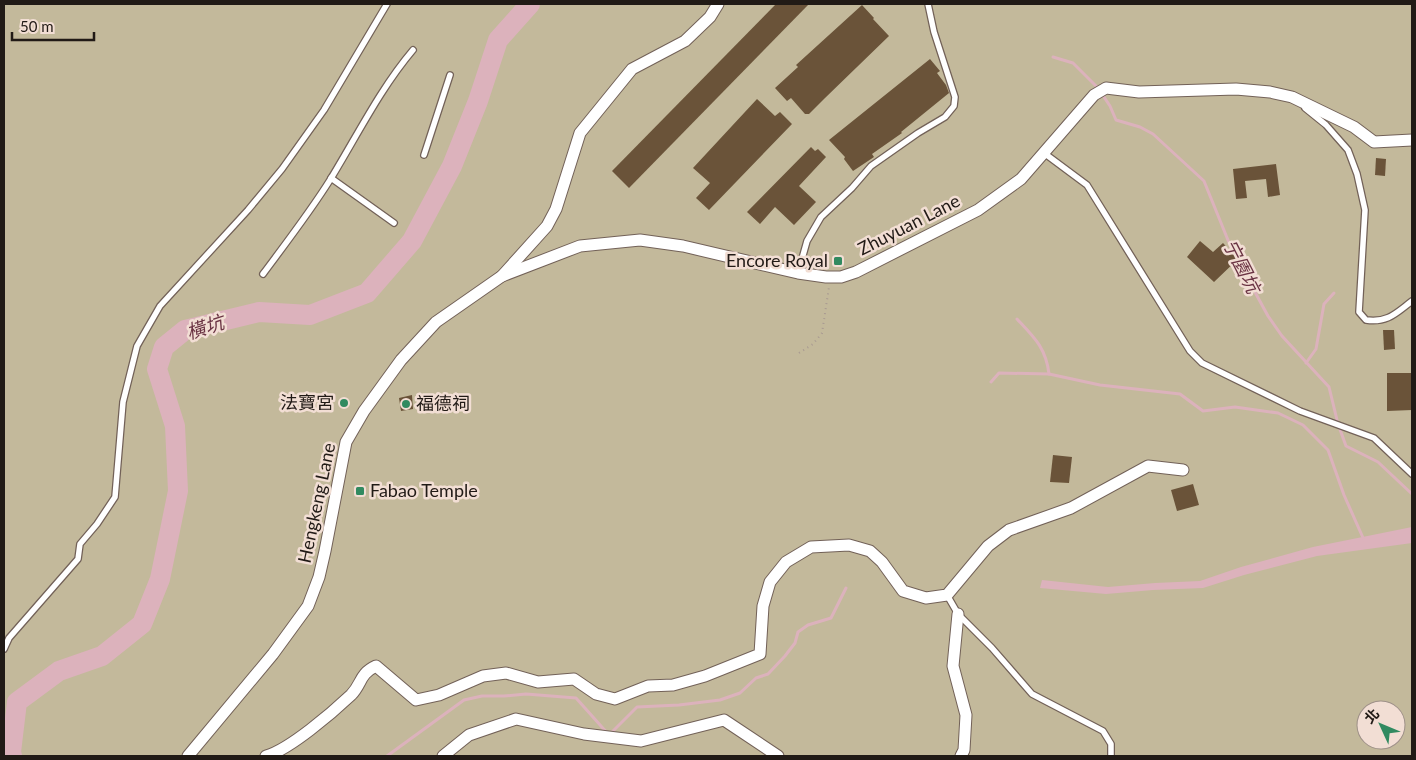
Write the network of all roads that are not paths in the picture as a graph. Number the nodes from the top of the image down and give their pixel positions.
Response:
1 (387, 4) edge
2 (718, 4) edge
3 (928, 4) edge
4 (412, 50) dead end
5 (450, 75) dead end
6 (1292, 97) junction
7 (1412, 140) edge
8 (1044, 152) junction
9 (424, 155) dead end
10 (331, 178) junction
11 (394, 223) dead end
12 (263, 274) dead end
13 (798, 274) junction
14 (502, 276) junction
15 (1412, 301) edge
16 (1182, 470) dead end
17 (1412, 474) edge
18 (947, 594) junction
19 (958, 614) junction
20 (4, 649) edge
21 (772, 754) edge
22 (188, 756) edge
23 (266, 756) edge
24 (443, 756) edge
25 (961, 756) edge
26 (1112, 756) edge

1 - 20 lane
2 - 14 street, Hengkeng Lane
3 - 13 lane
4 - 10 lane
5 - 9 lane
6 - 7 street, Zhuyuan Lane
6 - 8 street, Zhuyuan Lane
6 - 15 lane, Zhuyuan Lane
8 - 13 street, Zhuyuan Lane
8 - 17 lane
10 - 11 lane
10 - 12 lane
13 - 14 street, Zhuyuan Lane
14 - 22 street, Hengkeng Lane
16 - 18 street
18 - 19 lane
18 - 23 street
19 - 25 street
19 - 26 lane
21 - 24 street

